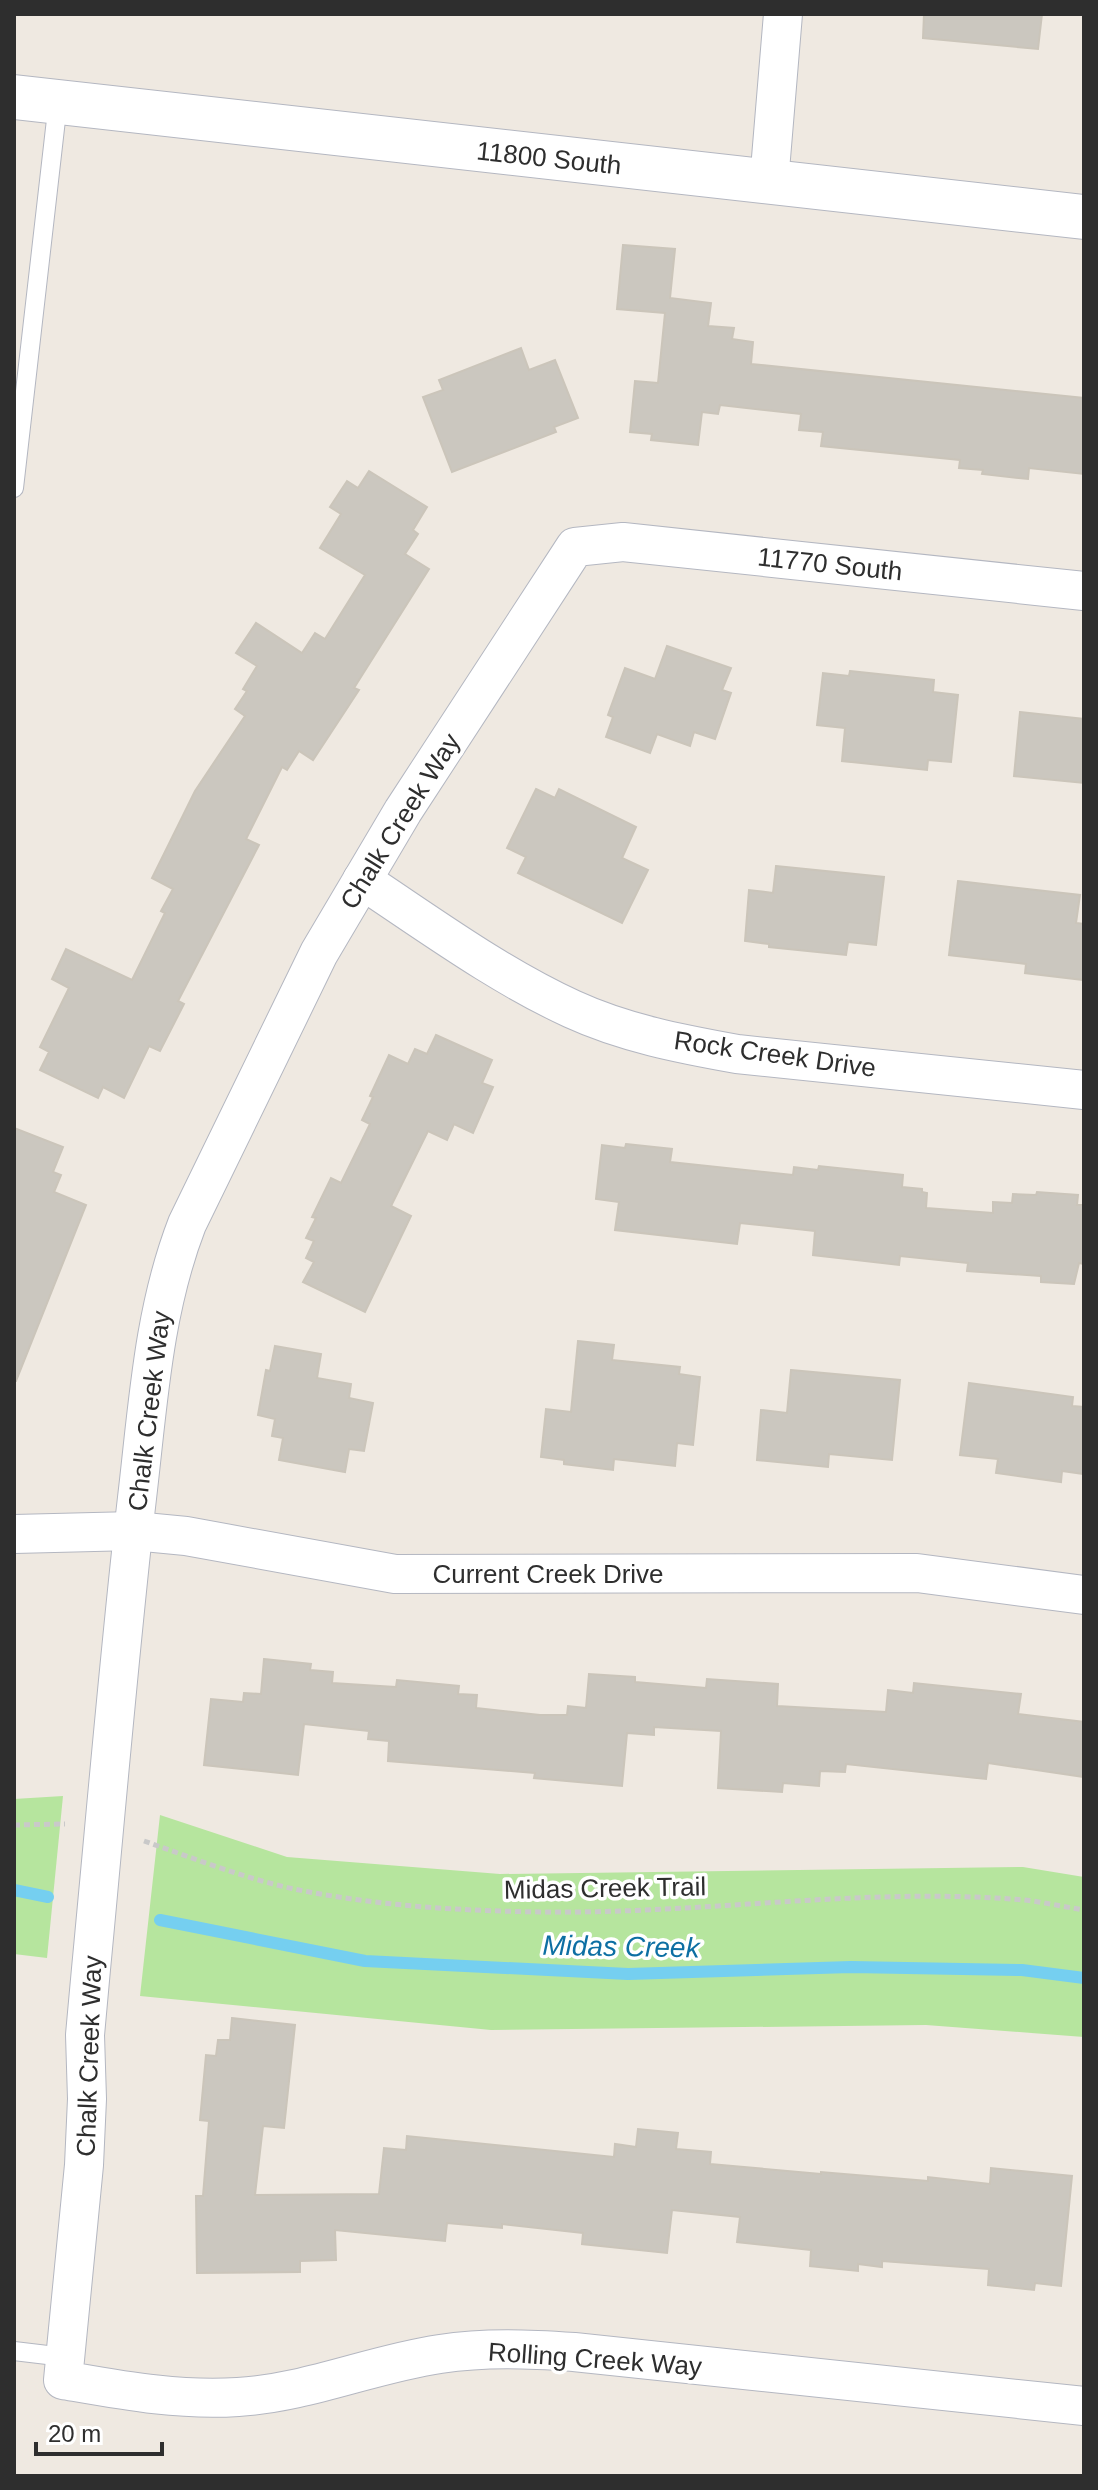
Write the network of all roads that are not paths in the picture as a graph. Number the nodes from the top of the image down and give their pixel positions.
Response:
1 (783, 14) edge
2 (14, 97) edge
3 (58, 102) junction
4 (769, 182) junction
5 (1084, 217) edge
6 (14, 488) edge
7 (575, 547) joint
8 (1084, 591) edge
9 (362, 880) junction
10 (1084, 1090) edge
11 (134, 1531) junction
12 (14, 1534) edge
13 (1084, 1595) edge
14 (14, 2351) edge
15 (64, 2368) junction
16 (1084, 2406) edge

1 - 4 street
2 - 3 main road, 11800 South
3 - 4 main road, 11800 South
3 - 6 lane
4 - 5 main road, 11800 South
7 - 8 street, 11770 South
7 - 9 street, Chalk Creek Way
9 - 10 street, Rock Creek Drive
9 - 11 street, Chalk Creek Way
11 - 12 street, Current Creek Drive
11 - 13 street, Current Creek Drive
11 - 15 street, Chalk Creek Way
14 - 15 lane
15 - 16 street, Rolling Creek Way

